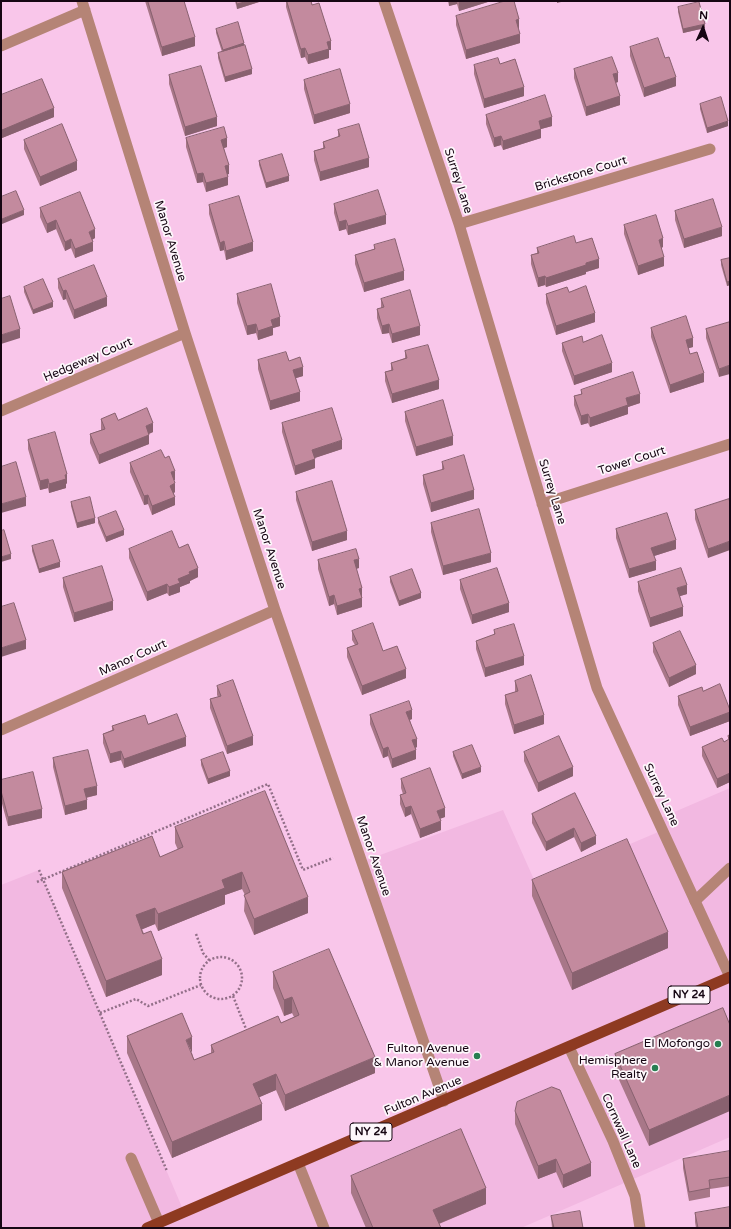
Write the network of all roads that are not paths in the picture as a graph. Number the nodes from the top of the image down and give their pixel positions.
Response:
1 (384, 1) edge
2 (83, 5) edge
3 (1, 46) edge
4 (710, 148) dead end
5 (459, 224) junction
6 (185, 332) junction
7 (1, 411) edge
8 (730, 444) edge
9 (542, 504) junction
10 (274, 610) junction
11 (1, 730) edge
12 (730, 868) edge
13 (695, 901) junction
14 (730, 977) edge
15 (569, 1047) junction
16 (444, 1101) junction
17 (131, 1158) dead end
18 (298, 1163) junction
19 (159, 1223) junction
20 (147, 1228) edge
21 (324, 1228) edge
22 (640, 1228) edge

1 - 5 street, Surrey Lane
2 - 3 street
2 - 6 street, Manor Avenue
4 - 5 street, Brickstone Court
5 - 9 street, Surrey Lane
6 - 7 street, Hedgeway Court
6 - 10 street, Manor Avenue
8 - 9 street, Tower Court
9 - 13 street, Surrey Lane
10 - 11 street, Manor Court
10 - 16 street, Manor Avenue
12 - 13 street
13 - 14 street, Surrey Lane
14 - 15 main road, Fulton Avenue / NY 24
15 - 16 main road, Fulton Avenue / NY 24
15 - 22 street, Cornwall Lane
16 - 18 main road, Fulton Avenue / NY 24
17 - 19 street
18 - 19 main road, Fulton Avenue / NY 24
18 - 21 street
19 - 20 main road, Fulton Avenue / NY 24

